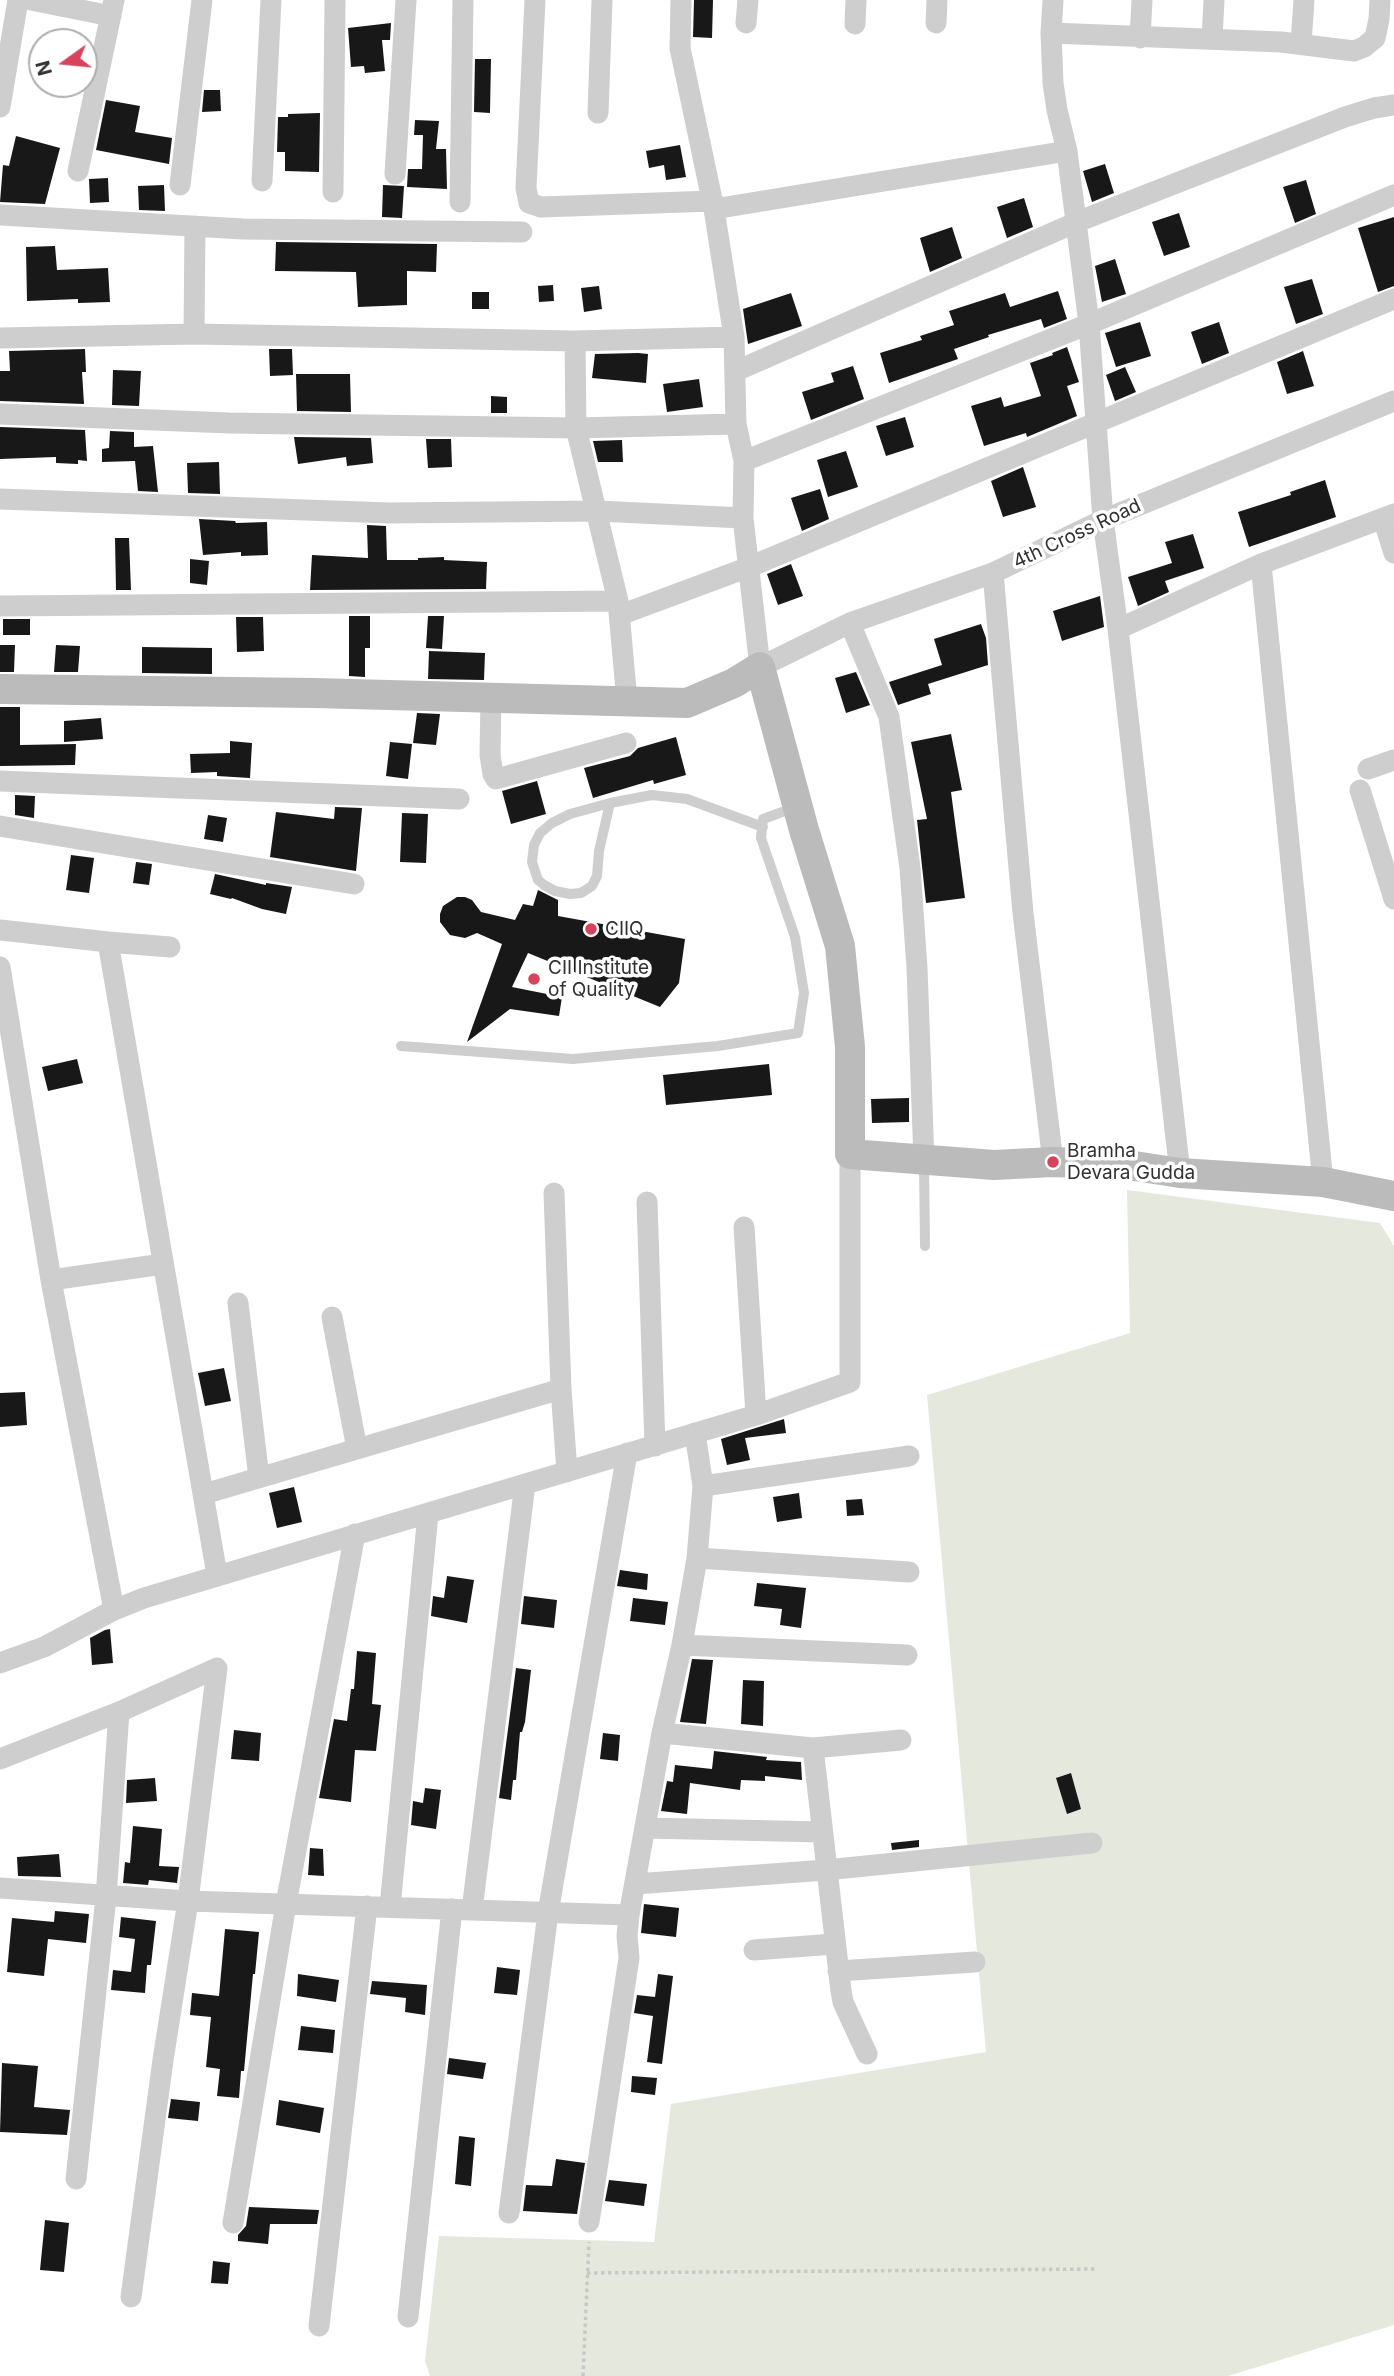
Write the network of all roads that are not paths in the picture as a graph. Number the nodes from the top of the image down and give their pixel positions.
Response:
1 (18, 0) edge
2 (31, 0) edge
3 (202, 0) edge
4 (271, 0) edge
5 (335, 0) edge
6 (406, 0) edge
7 (463, 0) edge
8 (535, 0) edge
9 (602, 0) edge
10 (681, 0) edge
11 (748, 0) edge
12 (856, 0) edge
13 (937, 0) edge
14 (1053, 0) edge
15 (1142, 0) edge
16 (1214, 0) edge
17 (1304, 0) edge
18 (1380, 0) edge
19 (1385, 0) edge
20 (1394, 1) edge
21 (113, 8) edge
22 (746, 23) dead end
23 (936, 23) dead end
24 (855, 24) dead end
25 (1051, 33) junction
26 (1140, 38) junction
27 (1212, 39) junction
28 (1301, 44) junction
29 (1394, 105) edge
30 (0, 107) edge
31 (597, 113) dead end
32 (1067, 151) junction
33 (78, 171) dead end
34 (395, 174) dead end
35 (262, 181) dead end
36 (180, 185) dead end
37 (332, 192) dead end
38 (1394, 195) edge
39 (460, 202) dead end
40 (713, 205) junction
41 (0, 215) edge
42 (1077, 222) junction
43 (195, 226) junction
44 (522, 232) dead end
45 (1394, 299) edge
46 (1090, 324) junction
47 (194, 334) junction
48 (734, 337) junction
49 (0, 338) edge
50 (575, 341) junction
51 (736, 371) junction
52 (1394, 401) edge
53 (0, 415) edge
54 (1098, 422) junction
55 (736, 424) junction
56 (576, 428) junction
57 (744, 461) junction
58 (0, 499) edge
59 (598, 511) junction
60 (1389, 516) edge
61 (743, 518) junction
62 (1103, 520) junction
63 (1394, 554) edge
64 (1261, 564) junction
65 (749, 568) junction
66 (993, 573) junction
67 (0, 606) edge
68 (619, 608) junction
69 (850, 623) junction
70 (1118, 629) junction
71 (760, 667) junction
72 (0, 689) edge
73 (491, 698) junction
74 (627, 701) junction
75 (626, 743) dead end
76 (1394, 760) edge
77 (1368, 769) dead end
78 (0, 781) edge
79 (1360, 790) dead end
80 (459, 800) dead end
81 (610, 803) junction
82 (798, 806) junction
83 (0, 826) edge
84 (763, 827) junction
85 (354, 884) dead end
86 (1394, 899) edge
87 (0, 930) edge
88 (108, 942) junction
89 (170, 947) dead end
90 (0, 967) edge
91 (401, 1046) dead end
92 (850, 1154) junction
93 (923, 1160) junction
94 (1054, 1162) junction
95 (1180, 1173) junction
96 (1323, 1182) junction
97 (554, 1193) dead end
98 (1394, 1196) edge
99 (647, 1202) dead end
100 (744, 1227) dead end
101 (925, 1246) dead end
102 (163, 1264) junction
103 (51, 1280) junction
104 (238, 1303) dead end
105 (332, 1318) dead end
106 (561, 1389) junction
107 (756, 1415) junction
108 (695, 1433) junction
109 (655, 1446) junction
110 (357, 1449) junction
111 (626, 1453) junction
112 (909, 1456) dead end
113 (567, 1472) junction
114 (260, 1478) junction
115 (525, 1484) junction
116 (703, 1486) junction
117 (204, 1494) junction
118 (428, 1514) junction
119 (355, 1534) junction
120 (697, 1558) junction
121 (909, 1572) dead end
122 (217, 1575) junction
123 (114, 1610) junction
124 (682, 1645) junction
125 (907, 1655) dead end
126 (0, 1663) edge
127 (119, 1712) junction
128 (662, 1733) junction
129 (901, 1740) dead end
130 (813, 1748) junction
131 (0, 1759) edge
132 (646, 1828) junction
133 (821, 1832) junction
134 (1092, 1843) dead end
135 (826, 1870) junction
136 (635, 1884) junction
137 (0, 1888) edge
138 (106, 1896) junction
139 (188, 1901) junction
140 (286, 1904) junction
141 (367, 1906) junction
142 (390, 1907) junction
143 (462, 1910) junction
144 (548, 1913) junction
145 (629, 1915) junction
146 (834, 1944) junction
147 (754, 1950) dead end
148 (975, 1962) dead end
149 (838, 1971) junction
150 (867, 2054) dead end
151 (76, 2179) dead end
152 (509, 2213) dead end
153 (589, 2222) road end
154 (233, 2223) dead end
155 (131, 2297) dead end
156 (408, 2317) dead end
157 (319, 2326) dead end

1 - 30 street
2 - 21 street
3 - 36 street
4 - 35 street
5 - 37 street
6 - 34 street
7 - 39 street
8 - 40 street
9 - 31 street
10 - 40 street
11 - 22 street
12 - 24 street
13 - 23 street
14 - 25 street
15 - 26 street
16 - 27 street
17 - 28 street
18 - 28 street
19 - 20 street
21 - 33 street
25 - 26 street
25 - 32 street
26 - 27 street
27 - 28 street
29 - 42 street
32 - 40 street
32 - 42 street
38 - 46 street
40 - 48 street
41 - 43 street
42 - 46 street
42 - 51 street
43 - 44 street
43 - 47 street
45 - 54 street
46 - 54 street
46 - 57 street
47 - 49 street
47 - 50 street
48 - 50 street
48 - 51 street
50 - 56 street
51 - 55 street
52 - 62 street, 4th Cross Road
53 - 56 street
54 - 62 street
54 - 65 street
55 - 56 street
55 - 57 street
56 - 59 street
57 - 61 street
58 - 59 street
59 - 61 street
59 - 68 street
60 - 63 street
60 - 64 street
61 - 65 street
62 - 66 street, 4th Cross Road
62 - 70 street
64 - 70 street
64 - 96 street
65 - 68 street
65 - 71 street
66 - 69 street, 4th Cross Road
66 - 94 street
67 - 68 street
68 - 74 street
69 - 71 street, 4th Cross Road
69 - 93 street
70 - 95 street
71 - 74 street
71 - 82 street
72 - 73 street
73 - 74 street
73 - 75 street
76 - 77 street
78 - 80 street
79 - 86 street
81 - 81 lane
81 - 84 lane
82 - 84 lane
82 - 92 street
83 - 85 street
84 - 91 lane
87 - 88 street
88 - 89 street
88 - 102 street
90 - 103 street
92 - 93 street
92 - 107 street
93 - 94 street
93 - 101 lane
94 - 95 street
95 - 96 street
96 - 98 street
97 - 106 street
99 - 109 street
100 - 107 street
102 - 103 street
102 - 117 street
103 - 123 street
104 - 114 street
105 - 110 street
106 - 110 street
106 - 113 street
107 - 108 street
108 - 109 street
108 - 116 street
109 - 111 street
110 - 114 street
111 - 113 street
111 - 144 street
112 - 116 street
113 - 115 street
114 - 117 street
115 - 118 street
115 - 143 street
116 - 120 street
117 - 122 street
118 - 119 street
118 - 142 street
119 - 122 street
119 - 140 street
120 - 121 street
120 - 124 street
122 - 123 street
123 - 126 street
124 - 125 street
124 - 128 street
127 - 131 street
127 - 138 street
127 - 139 street
128 - 130 street
128 - 132 street
129 - 130 street
130 - 133 street
132 - 133 street
132 - 136 street
133 - 135 street
134 - 135 street
135 - 136 street
135 - 146 street
136 - 145 street
137 - 138 street
138 - 139 street
138 - 151 street
139 - 140 street
139 - 155 street
140 - 141 street
140 - 154 street
141 - 142 street
141 - 157 street
142 - 143 street
143 - 144 street
143 - 156 street
144 - 145 street
144 - 152 street
145 - 153 street
146 - 147 street
146 - 149 street
148 - 149 street
149 - 150 street

